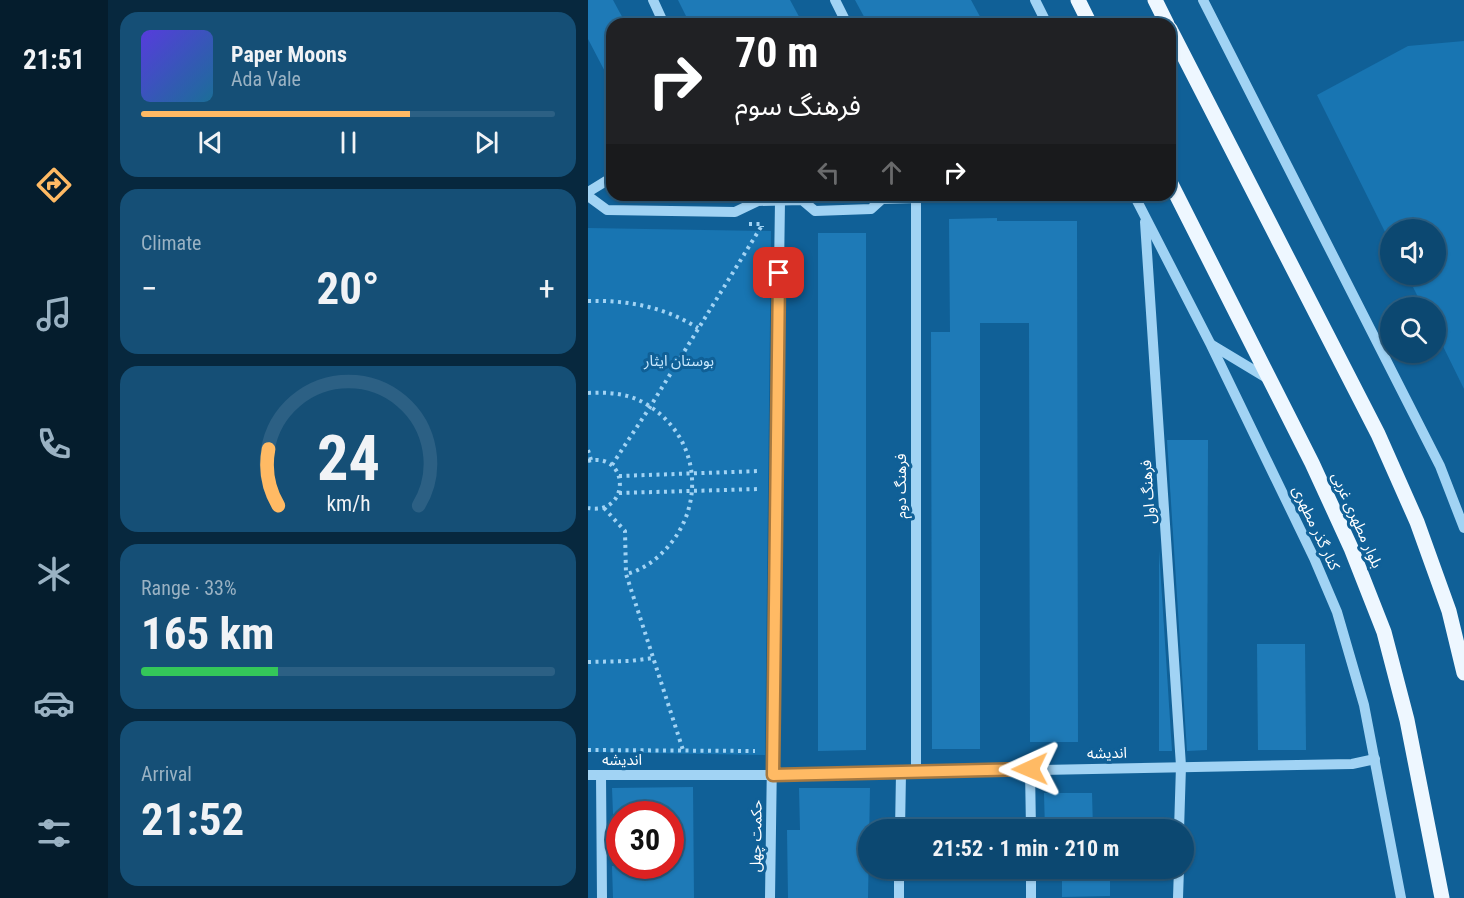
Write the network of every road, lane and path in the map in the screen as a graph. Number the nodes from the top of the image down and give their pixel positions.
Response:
1 (652, 0) edge
2 (835, 0) edge
3 (1035, 0) edge
4 (1078, 0) edge
5 (1155, 0) edge
6 (1203, 0) edge
7 (661, 18) edge
8 (844, 18) edge
9 (1044, 18) edge
10 (1087, 18) edge
11 (1164, 18) edge
12 (1176, 41) edge
13 (606, 181) edge
14 (588, 194) edge
15 (1176, 194) edge
16 (750, 201) edge
17 (780, 201) edge
18 (807, 201) edge
19 (877, 201) edge
20 (916, 201) edge
21 (1137, 201) edge
22 (1144, 216) junction
23 (739, 224) dead end
24 (762, 225) junction
25 (762, 236) dead end
26 (588, 301) edge
27 (699, 328) junction
28 (1211, 345) junction
29 (1270, 381) junction
30 (588, 393) edge
31 (650, 407) junction
32 (588, 450) edge
33 (760, 459) dead end
34 (589, 460) edge
35 (612, 465) junction
36 (760, 471) junction
37 (692, 472) junction
38 (619, 476) junction
39 (692, 491) junction
40 (619, 493) junction
41 (588, 508) edge
42 (604, 508) junction
43 (1464, 528) edge
44 (626, 574) junction
45 (652, 658) junction
46 (588, 662) edge
47 (1464, 673) edge
48 (588, 750) edge
49 (683, 750) junction
50 (758, 751) dead end
51 (1375, 759) junction
52 (1181, 766) junction
53 (1030, 769) junction
54 (916, 772) junction
55 (901, 773) junction
56 (588, 775) edge
57 (601, 775) junction
58 (773, 775) junction
59 (900, 819) edge
60 (1031, 819) edge
61 (1179, 819) edge
62 (899, 879) edge
63 (1031, 879) edge
64 (1179, 879) edge
65 (602, 898) edge
66 (770, 898) edge
67 (899, 898) edge
68 (1031, 898) edge
69 (1178, 898) edge
70 (1401, 898) edge
71 (1442, 898) edge

1 - 7 street
2 - 8 street
3 - 9 street
4 - 10 main road
5 - 11 main road
6 - 43 street
12 - 47 main road
13 - 14 street
14 - 16 street
15 - 29 main road, بلوار مطهری غربی
17 - 58 street, حکمت چهل
18 - 19 street
20 - 54 street, فرهنگ دوم
21 - 22 street, کنار گذر مطهری
22 - 28 street, کنار گذر مطهری
22 - 52 street, فرهنگ اول
23 - 24 path
24 - 25 path
24 - 27 path
26 - 27 path
27 - 31 path
28 - 29 street
28 - 51 street, کنار گذر مطهری
29 - 71 main road, بلوار مطهری غربی
30 - 31 path
31 - 35 path
31 - 37 path
32 - 34 path
33 - 36 path
34 - 35 path
35 - 38 path
36 - 37 path
36 - 39 path
37 - 38 path
37 - 39 path
38 - 40 path
39 - 40 path
39 - 44 path
40 - 42 path
41 - 42 path
42 - 44 path
44 - 45 path
45 - 46 path
45 - 49 path
48 - 49 path
49 - 50 path
51 - 52 street, اندیشه
51 - 70 street, کنار گذر مطهری
52 - 53 street, اندیشه
52 - 61 street, فرهنگ اول
53 - 54 street, اندیشه
53 - 60 street
54 - 55 street, اندیشه
55 - 58 street, اندیشه
55 - 59 street
56 - 57 street, اندیشه
57 - 58 street, اندیشه
57 - 65 street
58 - 66 street, حکمت چهل
62 - 67 street
63 - 68 street
64 - 69 street

